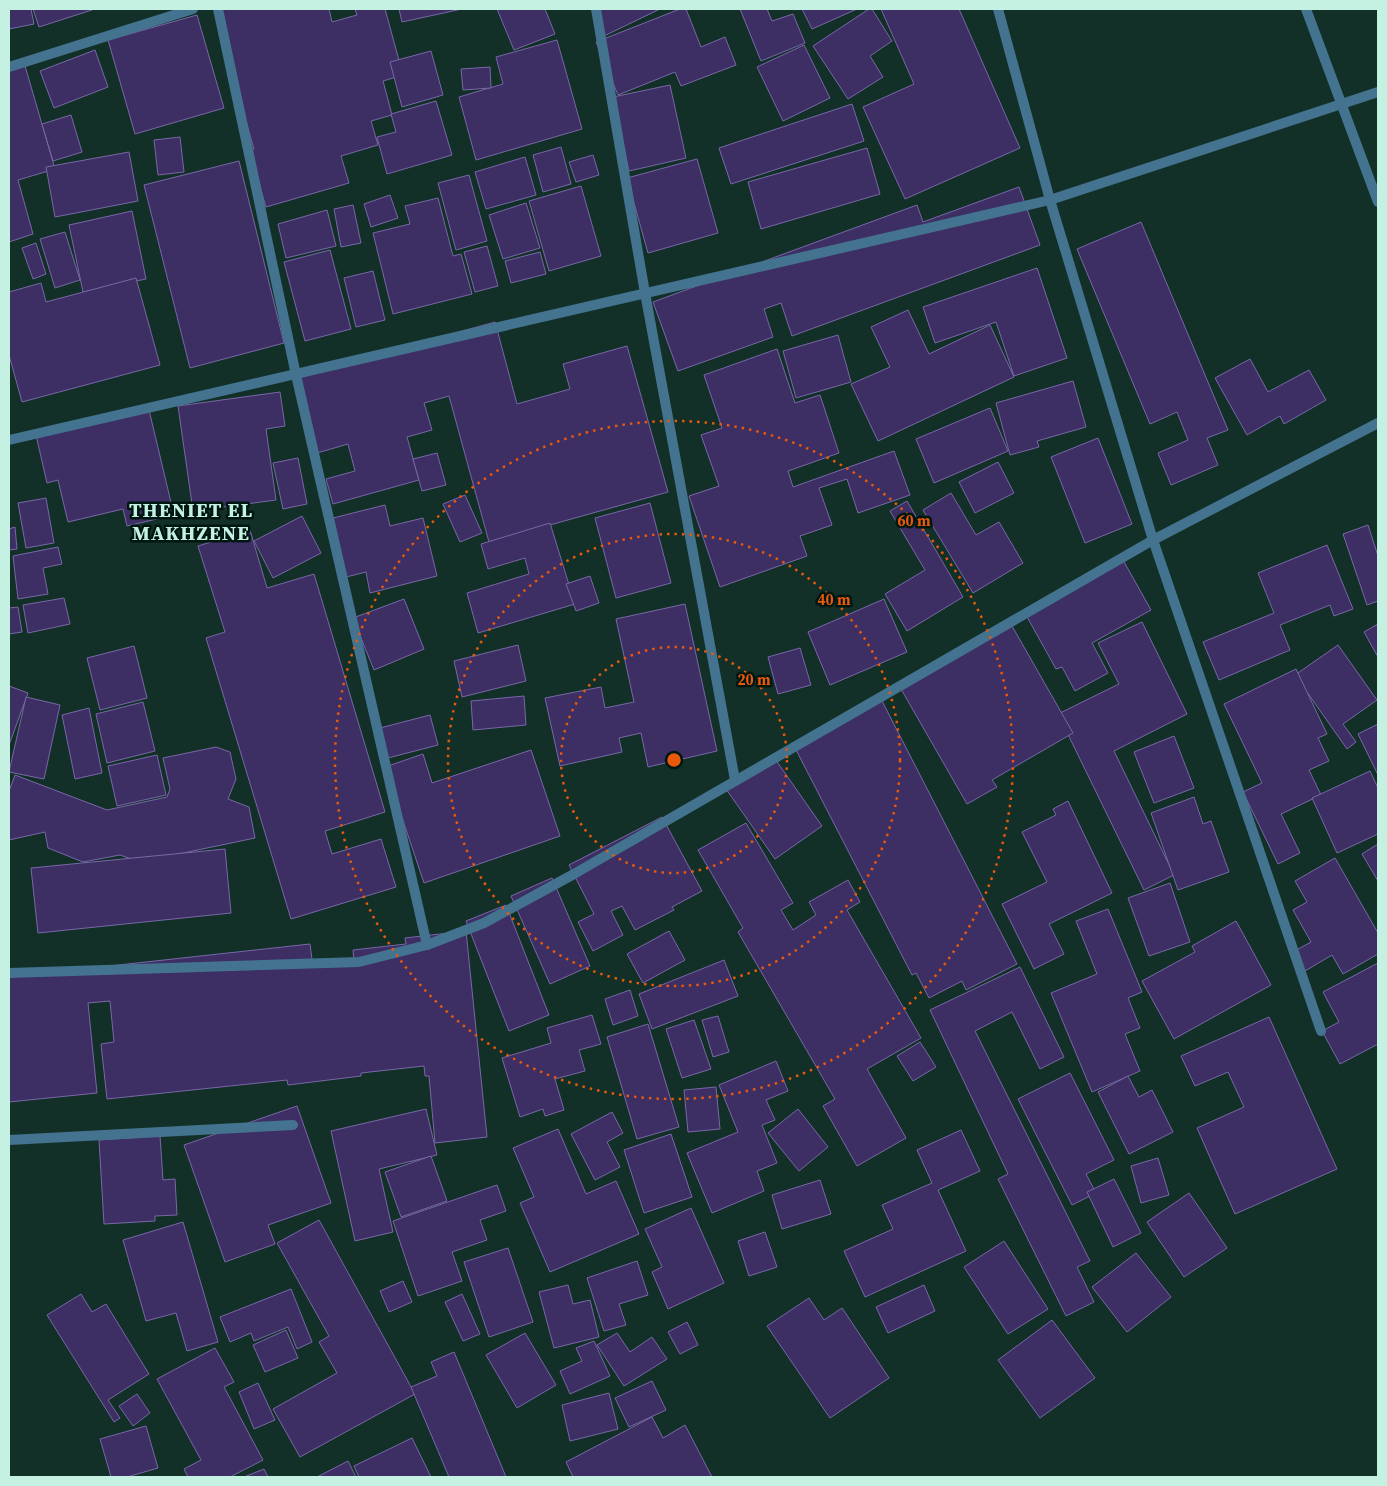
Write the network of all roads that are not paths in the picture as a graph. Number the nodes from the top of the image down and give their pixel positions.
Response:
1 (193, 9) edge
2 (218, 9) edge
3 (596, 9) edge
4 (998, 9) edge
5 (1306, 9) edge
6 (9, 67) edge
7 (1378, 92) edge
8 (1344, 104) junction
9 (1050, 200) junction
10 (1378, 202) edge
11 (645, 293) junction
12 (296, 375) junction
13 (1378, 423) edge
14 (9, 440) edge
15 (1153, 540) junction
16 (735, 780) junction
17 (427, 945) junction
18 (9, 973) edge
19 (1321, 1031) dead end
20 (293, 1125) dead end
21 (9, 1140) edge

1 - 6 street
2 - 12 street
3 - 11 street
4 - 9 street
5 - 8 street
7 - 8 street
8 - 9 street
8 - 10 street
9 - 11 street
9 - 15 street
11 - 12 street
11 - 16 street
12 - 14 street
12 - 17 street
13 - 15 street
15 - 16 street
15 - 19 street
16 - 17 street
17 - 18 street
20 - 21 street

